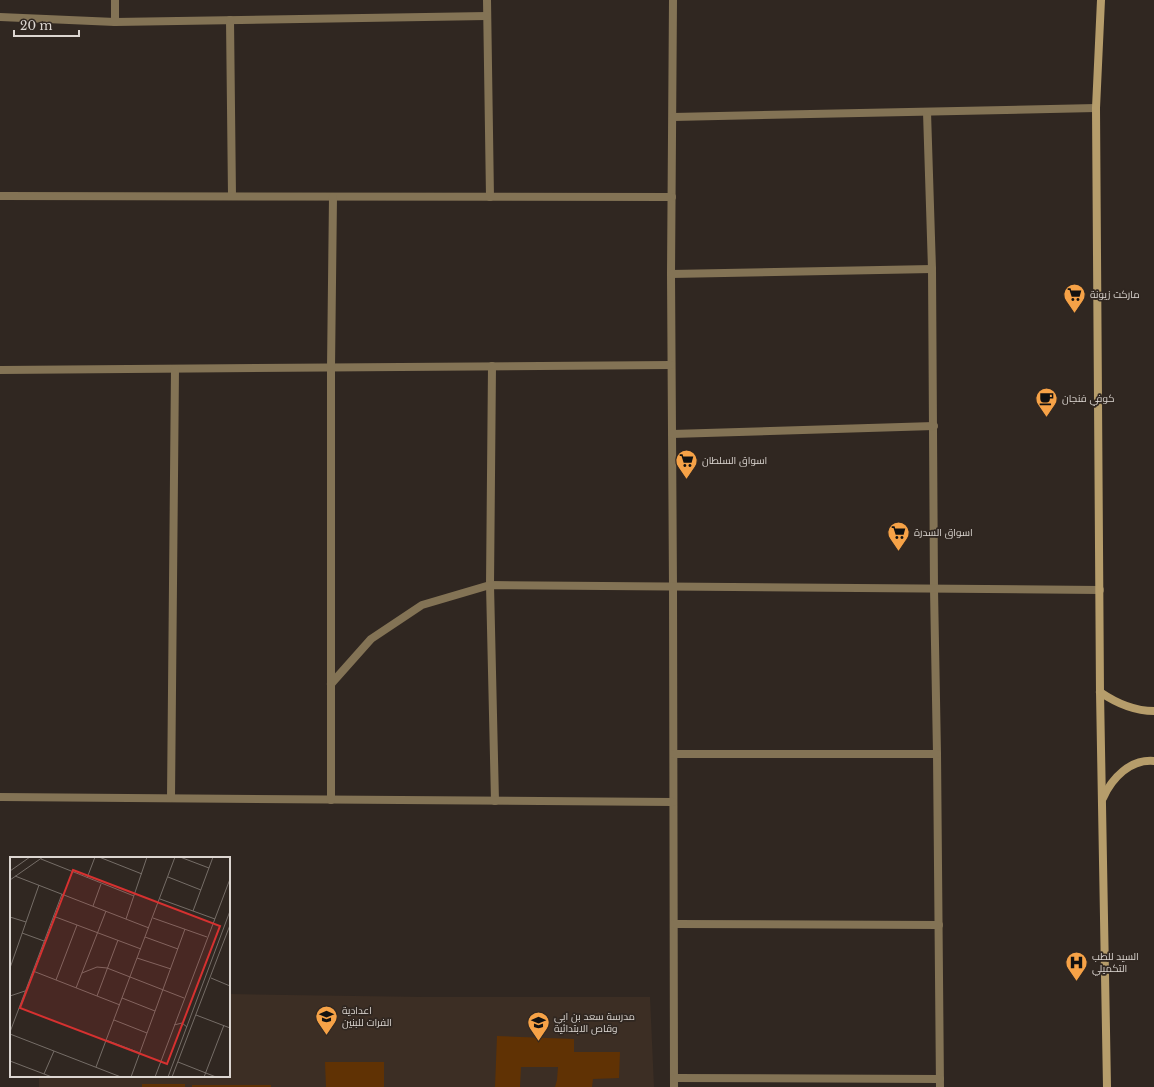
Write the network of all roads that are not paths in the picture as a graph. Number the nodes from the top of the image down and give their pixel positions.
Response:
1 (115, 0) edge
2 (487, 0) edge
3 (673, 0) edge
4 (1101, 0) edge
5 (487, 16) junction
6 (0, 17) edge
7 (230, 20) junction
8 (115, 22) junction
9 (1096, 108) junction
10 (927, 112) junction
11 (673, 117) junction
12 (0, 196) edge
13 (232, 196) junction
14 (333, 197) junction
15 (490, 197) junction
16 (672, 197) junction
17 (932, 269) junction
18 (671, 274) junction
19 (672, 365) junction
20 (492, 366) junction
21 (331, 368) junction
22 (175, 369) junction
23 (0, 370) edge
24 (934, 426) junction
25 (672, 434) junction
26 (490, 585) junction
27 (673, 587) junction
28 (934, 589) junction
29 (1100, 590) junction
30 (331, 684) junction
31 (1100, 692) junction
32 (1154, 711) edge
33 (674, 754) junction
34 (937, 754) junction
35 (1154, 761) edge
36 (0, 797) edge
37 (171, 798) junction
38 (331, 800) junction
39 (1102, 800) junction
40 (495, 801) junction
41 (673, 802) junction
42 (674, 924) junction
43 (939, 925) junction
44 (674, 1078) junction
45 (940, 1083) edge
46 (674, 1087) edge
47 (1107, 1087) edge

1 - 8 street
2 - 5 street
3 - 11 street
4 - 9 main road
5 - 7 street
5 - 15 street
6 - 8 street
7 - 8 street
7 - 13 street
9 - 10 street
9 - 29 main road
10 - 11 street
10 - 17 street
11 - 16 street
12 - 13 street
13 - 14 street
14 - 15 street
14 - 21 street
15 - 16 street
16 - 18 street
17 - 18 street
17 - 24 street
18 - 19 street
19 - 20 street
19 - 25 street
20 - 21 street
20 - 26 street
21 - 22 street
21 - 30 street
22 - 23 street
22 - 37 street
24 - 25 street
24 - 28 street
25 - 27 street
26 - 27 street
26 - 30 street
26 - 40 street
27 - 28 street
27 - 33 street
28 - 29 street
28 - 34 street
29 - 31 main road
30 - 38 street
31 - 32 main road
31 - 39 main road
33 - 34 street
33 - 41 street
34 - 43 street
35 - 39 main road
36 - 37 street
37 - 38 street
38 - 40 street
39 - 47 main road
40 - 41 street
41 - 42 street
42 - 43 street
42 - 44 street
43 - 45 street
44 - 45 street
44 - 46 street

